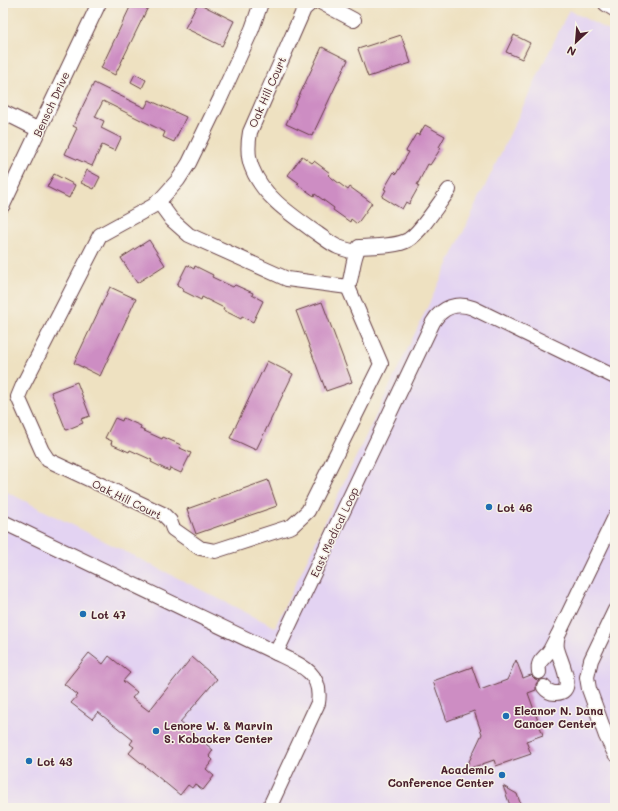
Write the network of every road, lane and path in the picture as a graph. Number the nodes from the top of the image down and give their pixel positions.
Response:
1 (99, 3) edge
2 (261, 3) edge
3 (607, 3) edge
4 (311, 4) edge
5 (615, 8) edge
6 (354, 20) dead end
7 (3, 112) edge
8 (39, 130) junction
9 (449, 190) dead end
10 (158, 201) junction
11 (3, 205) edge
12 (356, 252) junction
13 (348, 287) junction
14 (615, 377) edge
15 (615, 517) edge
16 (3, 522) edge
17 (615, 610) edge
18 (558, 635) junction
19 (276, 653) junction
20 (539, 672) dead end
21 (544, 687) dead end
22 (615, 754) edge
23 (269, 808) edge

1 - 8 street, Bensch Drive
2 - 10 street, Oak Hill Court
3 - 5 main road
4 - 6 street, Oak Hill Court
4 - 12 street, Oak Hill Court
7 - 8 street
8 - 11 street, Bensch Drive
9 - 12 street
10 - 13 street
10 - 13 street, Oak Hill Court
12 - 13 street
14 - 19 street, East Medical Loop
15 - 18 street
16 - 19 street
17 - 22 street
18 - 20 street
18 - 21 street
19 - 23 street

